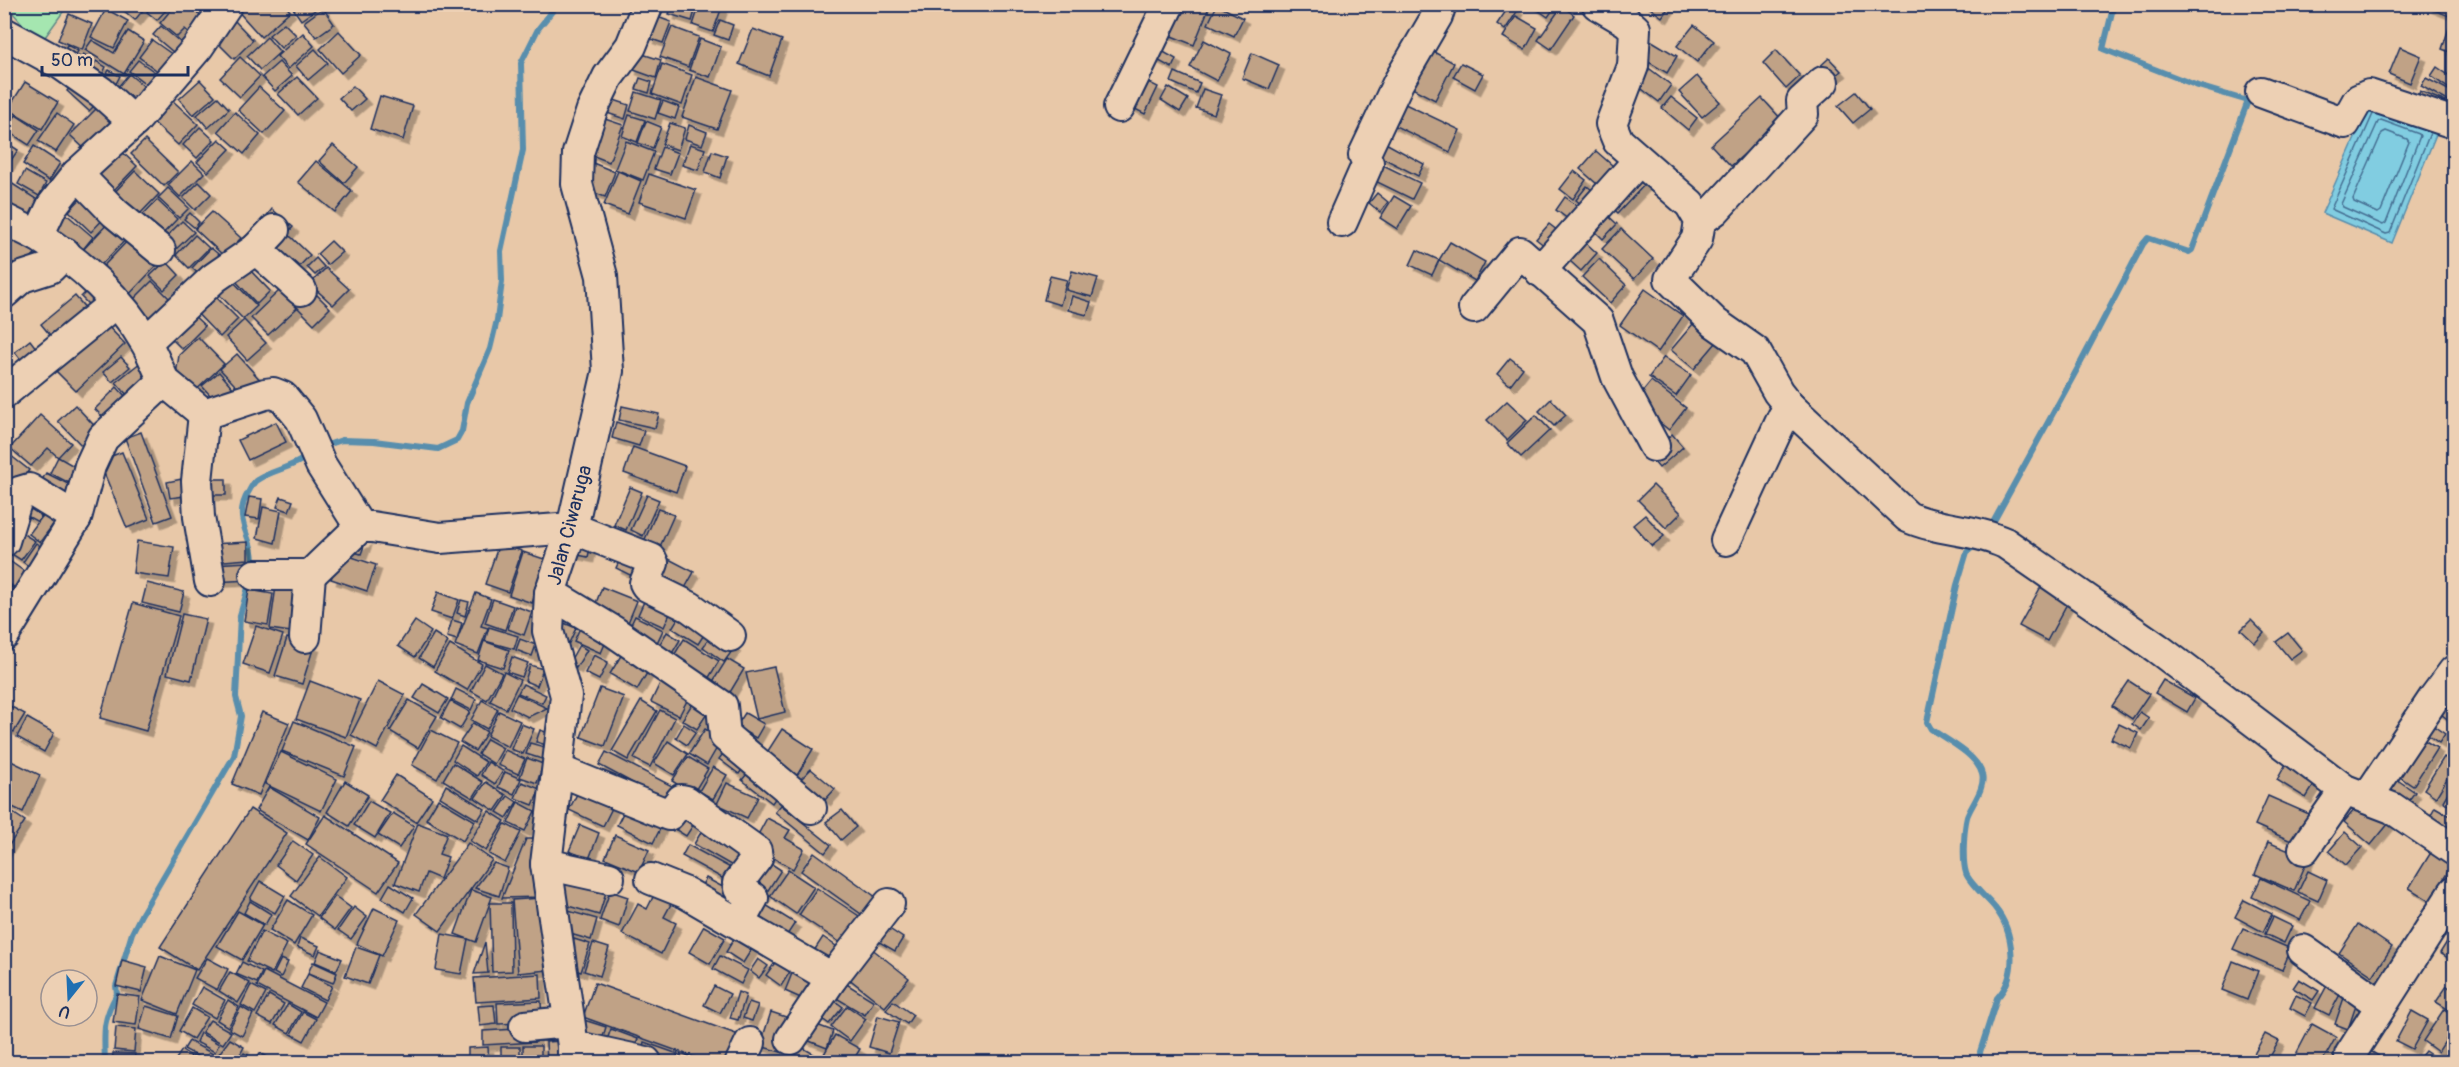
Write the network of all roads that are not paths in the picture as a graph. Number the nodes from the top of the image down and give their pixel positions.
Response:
1 (227, 4) edge
2 (648, 4) edge
3 (1168, 4) edge
4 (1441, 4) edge
5 (1597, 4) edge
6 (4, 33) edge
7 (1823, 82) dead end
8 (2261, 92) dead end
9 (1119, 106) dead end
10 (134, 122) junction
11 (2454, 123) edge
12 (1639, 160) junction
13 (77, 174) junction
14 (4, 219) edge
15 (1700, 221) junction
16 (1342, 222) dead end
17 (38, 236) junction
18 (159, 250) dead end
19 (65, 253) junction
20 (1540, 271) junction
21 (301, 290) dead end
22 (4, 293) edge
23 (116, 302) junction
24 (1474, 308) dead end
25 (146, 342) junction
26 (164, 381) junction
27 (4, 393) edge
28 (1790, 408) junction
29 (204, 414) junction
30 (1654, 446) dead end
31 (76, 518) junction
32 (360, 527) junction
33 (572, 528) junction
34 (1726, 540) dead end
35 (4, 541) edge
36 (255, 575) dead end
37 (310, 575) junction
38 (210, 581) dead end
39 (550, 593) junction
40 (9, 619) edge
41 (730, 636) dead end
42 (304, 637) dead end
43 (2454, 671) edge
44 (558, 770) junction
45 (2356, 794) junction
46 (811, 808) dead end
47 (2304, 849) dead end
48 (2454, 850) edge
49 (546, 864) junction
50 (609, 878) dead end
51 (651, 879) dead end
52 (2454, 892) edge
53 (889, 904) dead end
54 (738, 923) junction
55 (2303, 950) dead end
56 (832, 978) junction
57 (2381, 1005) junction
58 (525, 1026) dead end
59 (791, 1039) dead end
60 (571, 1044) edge
61 (646, 1062) edge
62 (2351, 1062) edge

1 - 10 street
2 - 33 street, Jalan Ciwaruga
3 - 9 street
4 - 16 street
5 - 12 street
6 - 10 street
7 - 15 street
8 - 11 street
10 - 13 street
12 - 15 street
12 - 20 street
13 - 17 street
13 - 18 street
14 - 17 street
15 - 28 street
17 - 19 street
19 - 22 street
19 - 23 street
20 - 24 street
20 - 30 street
21 - 25 street
23 - 25 street
23 - 27 street
25 - 26 street
26 - 29 street
26 - 31 street
28 - 34 street
28 - 45 street
29 - 32 street
29 - 38 street
31 - 35 street
31 - 40 street
32 - 33 street
32 - 37 street
33 - 39 street, Jalan Ciwaruga
33 - 41 street
36 - 37 street
37 - 42 street
39 - 44 street, Jalan Ciwaruga
39 - 46 street
43 - 45 street
44 - 49 street, Jalan Ciwaruga
44 - 54 street
45 - 47 street
45 - 48 street
49 - 50 street
49 - 60 street, Jalan Ciwaruga
51 - 54 street
52 - 57 street
53 - 56 street
54 - 56 street
55 - 57 street
56 - 59 street
57 - 62 street
58 - 60 street
60 - 61 street

